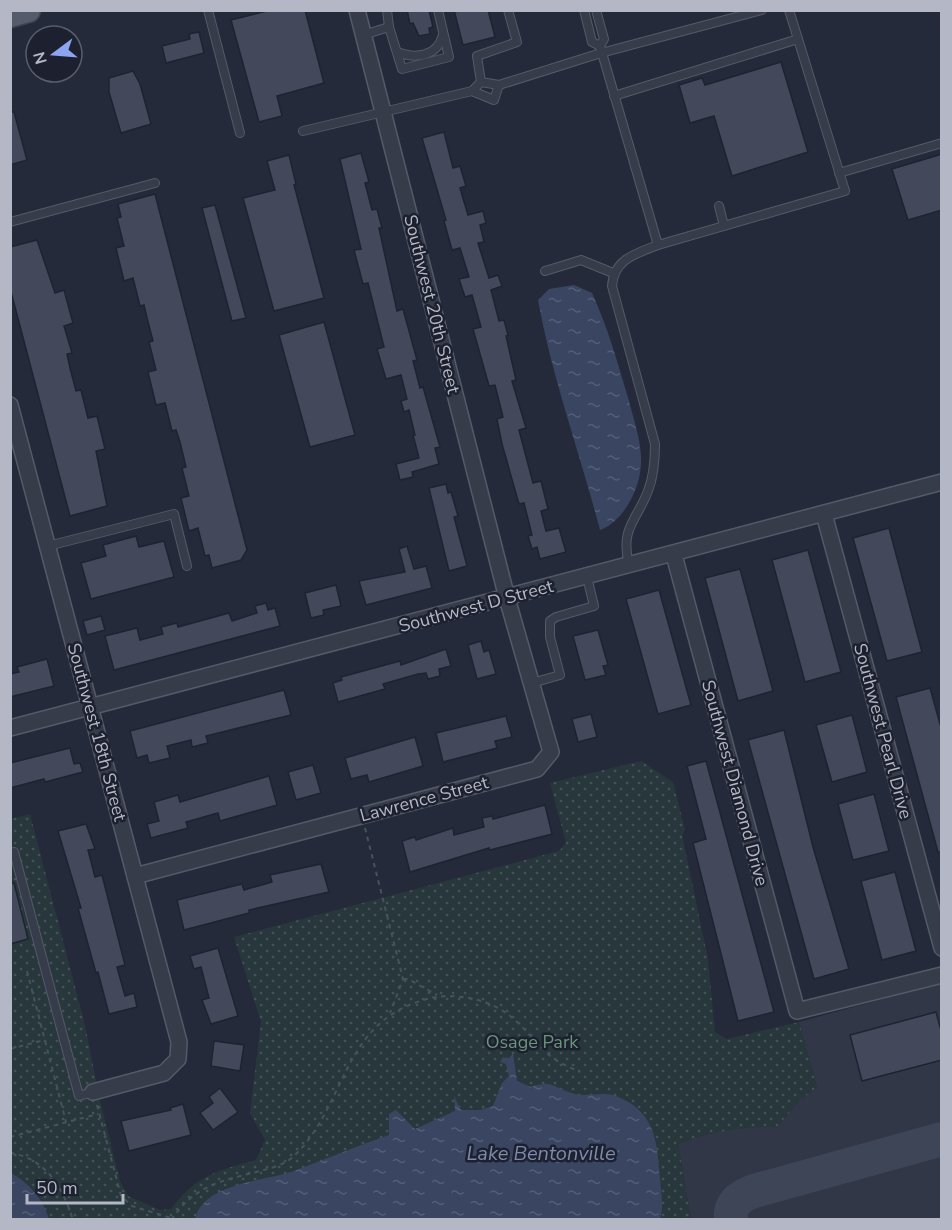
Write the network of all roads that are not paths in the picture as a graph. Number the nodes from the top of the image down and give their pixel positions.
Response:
1 (28, 10) edge
2 (208, 10) edge
3 (357, 10) edge
4 (387, 10) edge
5 (438, 10) edge
6 (508, 10) edge
7 (584, 10) edge
8 (596, 10) edge
9 (762, 10) edge
10 (789, 10) edge
11 (10, 15) edge
12 (389, 27) junction
13 (444, 34) junction
14 (363, 35) junction
15 (798, 39) junction
16 (600, 50) junction
17 (397, 52) junction
18 (481, 82) junction
19 (499, 85) junction
20 (472, 91) junction
21 (614, 96) junction
22 (384, 113) junction
23 (303, 131) dead end
24 (240, 133) dead end
25 (942, 143) edge
26 (839, 173) junction
27 (155, 183) dead end
28 (719, 206) dead end
29 (10, 222) edge
30 (724, 226) junction
31 (658, 245) junction
32 (545, 271) dead end
33 (613, 273) junction
34 (10, 405) edge
35 (942, 482) edge
36 (824, 514) junction
37 (48, 546) junction
38 (674, 555) junction
39 (187, 566) dead end
40 (630, 566) junction
41 (588, 577) junction
42 (507, 598) junction
43 (532, 683) junction
44 (90, 708) junction
45 (10, 728) edge
46 (14, 852) dead end
47 (135, 876) junction
48 (942, 948) edge
49 (942, 975) edge
50 (93, 1092) joint

1 - 11 main road
2 - 24 lane
3 - 14 street, Southwest 20th Street
4 - 12 lane
5 - 13 lane
6 - 18 lane
7 - 16 lane
8 - 16 lane
9 - 16 lane
10 - 15 lane
12 - 14 lane
12 - 17 lane
13 - 17 lane
13 - 17 lane
14 - 22 street, Southwest 20th Street
15 - 21 lane
15 - 26 lane
16 - 19 lane
16 - 21 lane
18 - 19 lane
18 - 20 lane
19 - 20 lane
20 - 22 lane
21 - 31 lane
22 - 23 lane
22 - 42 street, Southwest 20th Street
25 - 26 lane
26 - 30 lane
27 - 29 lane
28 - 30 lane
30 - 31 lane
31 - 33 lane
32 - 33 lane
33 - 40 lane
34 - 37 street, Southwest 18th Street
35 - 36 street, Southwest D Street
36 - 38 street, Southwest D Street
36 - 48 street, Southwest Pearl Drive
37 - 39 lane
37 - 44 street, Southwest 18th Street
38 - 40 street, Southwest D Street
38 - 49 street, Southwest Diamond Drive
40 - 41 street, Southwest D Street
41 - 42 street, Southwest D Street
41 - 43 lane
42 - 43 street, Lawrence Street
42 - 44 street, Southwest D Street
43 - 47 street, Lawrence Street
44 - 45 street, Southwest D Street
44 - 47 street, Southwest 18th Street
46 - 50 lane
47 - 50 street, Southwest 18th Street

